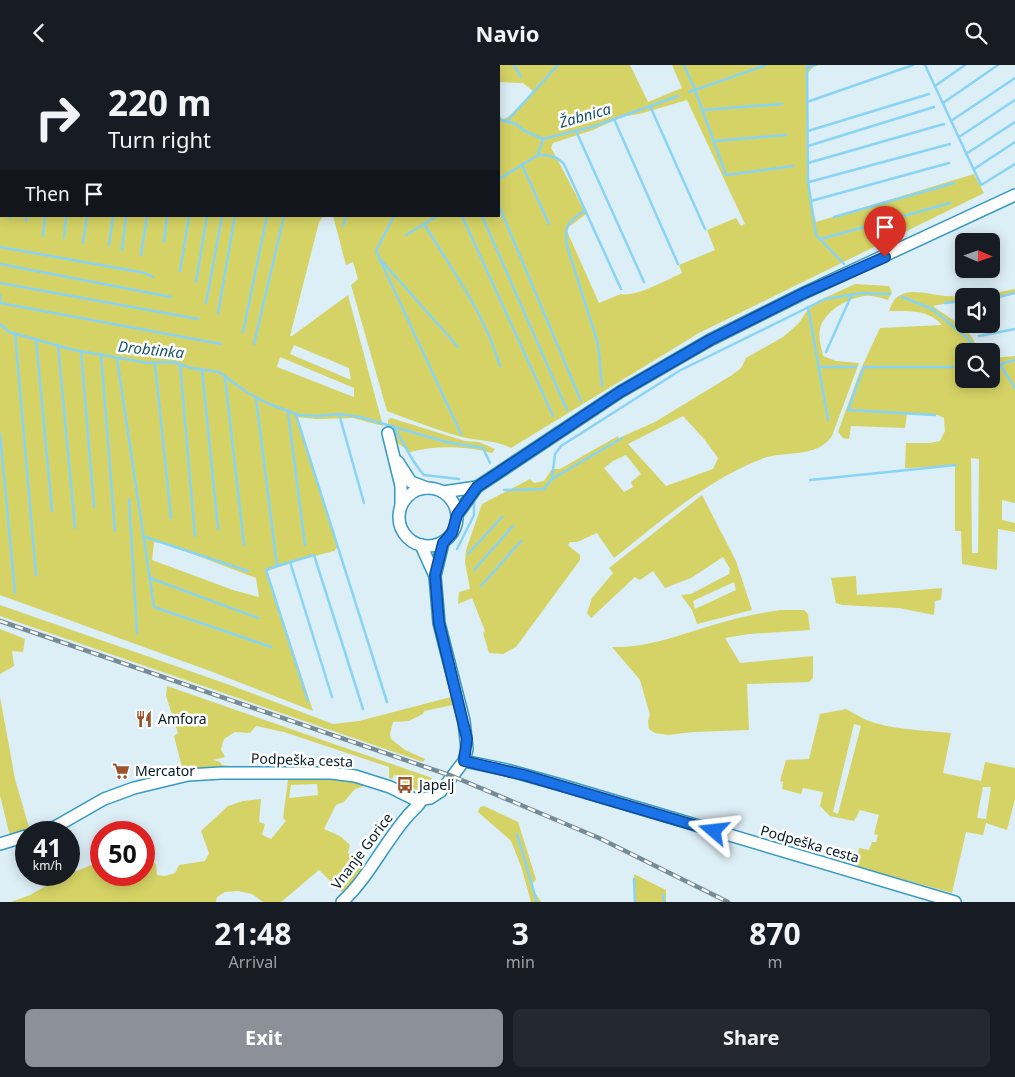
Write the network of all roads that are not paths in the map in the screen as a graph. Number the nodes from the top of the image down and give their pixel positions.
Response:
1 (1015, 195) edge
2 (388, 433) dead end
3 (394, 457) junction
4 (477, 487) junction
5 (427, 488) junction
6 (443, 492) junction
7 (401, 506) junction
8 (457, 515) junction
9 (443, 543) junction
10 (421, 545) junction
11 (435, 575) junction
12 (464, 761) junction
13 (415, 799) junction
14 (66, 821) edge
15 (15, 839) edge
16 (0, 844) edge
17 (342, 902) edge
18 (955, 902) edge

1 - 4 main road
2 - 3 main road
3 - 5 main road
3 - 7 main road
4 - 6 main road
4 - 8 main road
5 - 6 main road
5 - 7 main road
6 - 8 main road
7 - 10 main road
8 - 9 main road
9 - 10 main road
9 - 11 main road
10 - 11 main road
11 - 12 main road
12 - 13 main road
12 - 18 main road, Podpeška cesta
13 - 14 main road, Podpeška cesta
13 - 17 main road, Vnanje Gorice
15 - 16 main road

